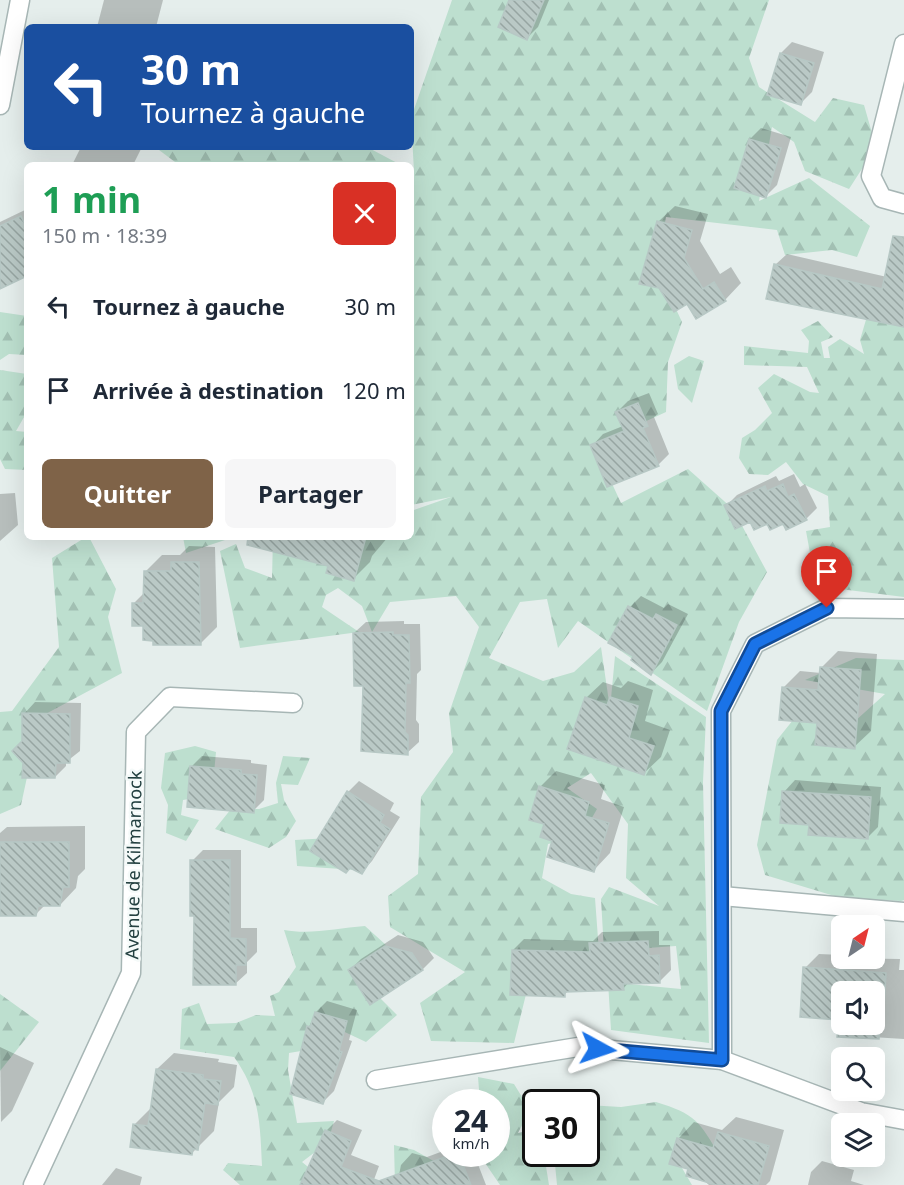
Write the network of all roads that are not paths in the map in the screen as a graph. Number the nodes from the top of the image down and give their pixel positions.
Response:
1 (20, 0) edge
2 (904, 44) edge
3 (0, 105) edge
4 (904, 204) edge
5 (904, 609) edge
6 (293, 703) dead end
7 (722, 896) junction
8 (904, 912) edge
9 (722, 1060) junction
10 (376, 1080) dead end
11 (904, 1120) edge
12 (33, 1185) edge

1 - 3 street
2 - 4 street
5 - 7 street
6 - 12 street, Avenue de Kilmarnock
7 - 8 street
7 - 9 street
9 - 10 street
9 - 11 street

